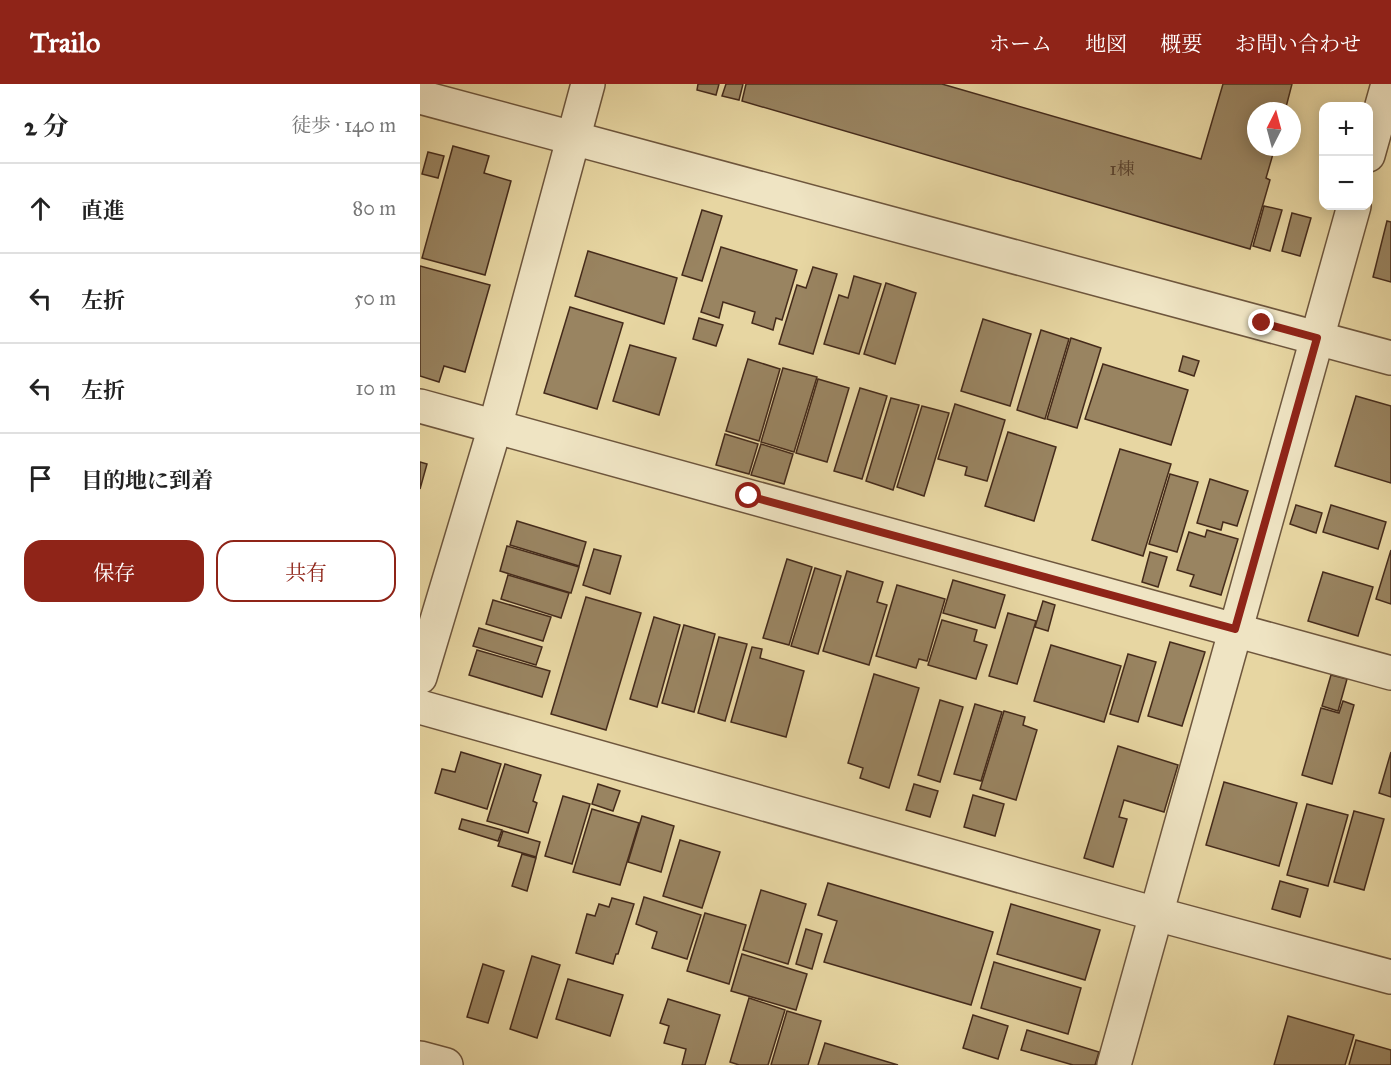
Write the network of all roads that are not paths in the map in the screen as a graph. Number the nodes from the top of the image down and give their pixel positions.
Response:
1 (588, 84) edge
2 (1389, 84) edge
3 (420, 97) edge
4 (1373, 137) edge
5 (573, 139) junction
6 (1353, 210) edge
7 (1317, 338) junction
8 (1391, 358) edge
9 (420, 406) edge
10 (495, 427) junction
11 (1235, 629) junction
12 (1391, 673) edge
13 (420, 677) edge
14 (420, 707) edge
15 (1156, 914) junction
16 (1391, 977) edge
17 (420, 1058) edge
18 (446, 1065) edge
19 (1114, 1065) edge

1 - 5 street
2 - 4 street
3 - 5 street
5 - 7 street
5 - 10 street
6 - 7 street
7 - 8 street
7 - 11 street
9 - 10 street
10 - 11 street
10 - 13 street
11 - 12 street
11 - 15 street
14 - 15 street
15 - 16 street
15 - 19 street
17 - 18 street

